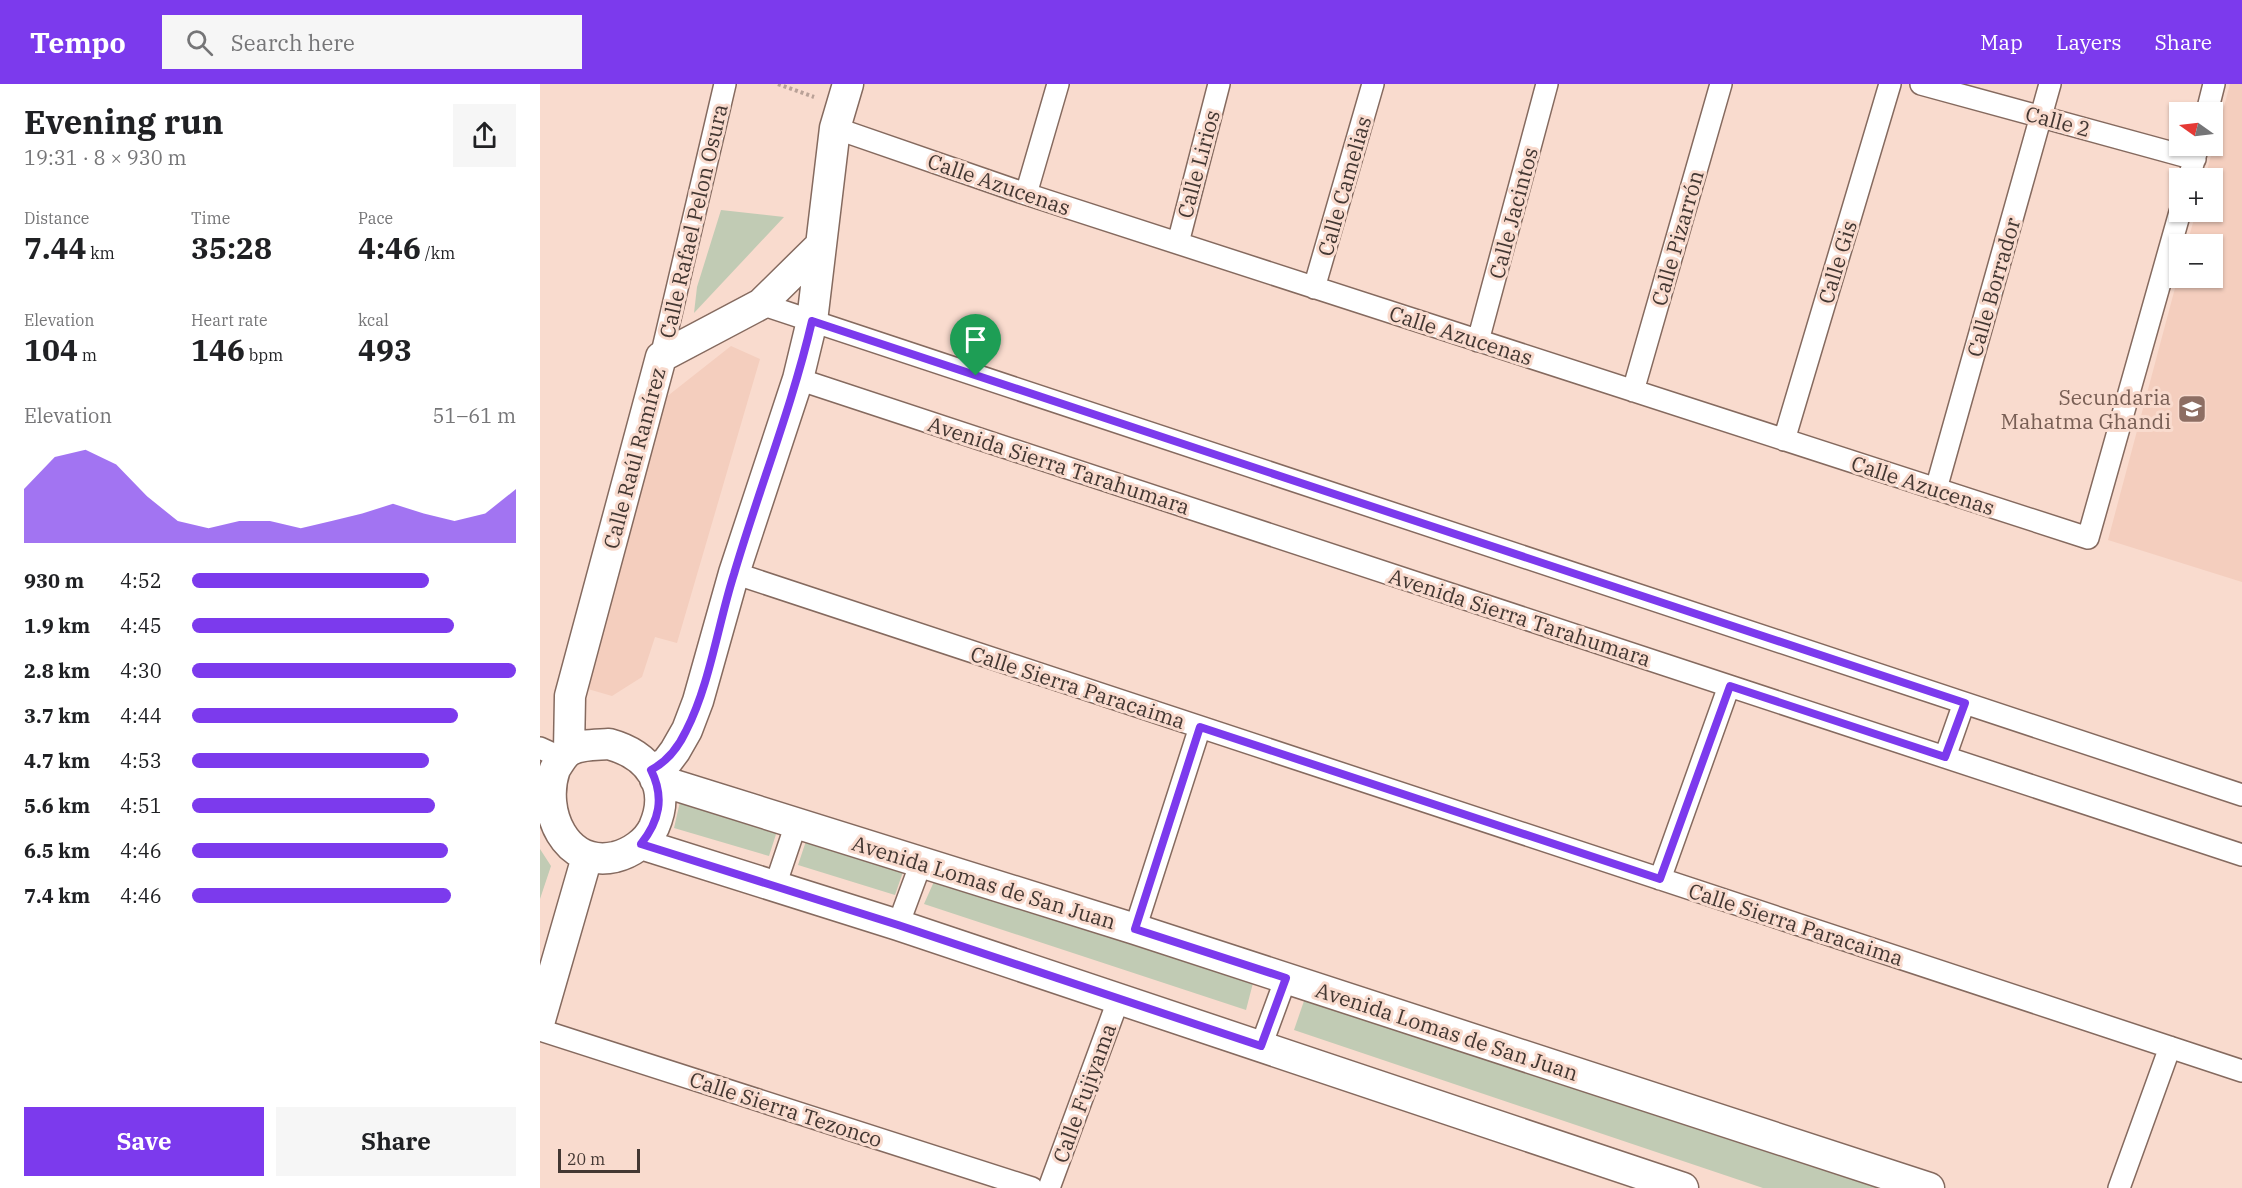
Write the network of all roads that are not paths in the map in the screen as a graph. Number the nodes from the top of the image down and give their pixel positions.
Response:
1 (725, 84) edge
2 (1058, 84) edge
3 (1219, 84) edge
4 (1373, 84) edge
5 (1547, 84) edge
6 (1721, 84) edge
7 (1890, 84) edge
8 (1922, 84) edge
9 (2050, 84) edge
10 (2214, 84) edge
11 (2209, 102) edge
12 (842, 106) edge
13 (2041, 117) junction
14 (2194, 161) edge
15 (1026, 194) junction
16 (2177, 222) edge
17 (1178, 243) junction
18 (820, 246) junction
19 (1314, 288) junction
20 (761, 304) junction
21 (812, 321) junction
22 (1478, 341) junction
23 (661, 357) junction
24 (798, 379) junction
25 (1633, 391) junction
26 (1784, 440) junction
27 (1936, 489) junction
28 (734, 573) junction
29 (1730, 686) junction
30 (1965, 703) junction
31 (1200, 727) junction
32 (557, 753) edge
33 (1945, 757) junction
34 (653, 775) junction
35 (2242, 795) edge
36 (542, 796) edge
37 (796, 824) junction
38 (641, 844) junction
39 (2242, 855) edge
40 (587, 857) junction
41 (921, 863) junction
42 (1660, 879) junction
43 (775, 886) junction
44 (898, 925) junction
45 (1135, 929) junction
46 (1286, 978) junction
47 (1119, 998) junction
48 (540, 1020) edge
49 (540, 1030) edge
50 (1261, 1046) junction
51 (2170, 1047) junction
52 (2242, 1071) edge
53 (1922, 1187) edge
54 (1032, 1188) edge
55 (1049, 1188) edge
56 (1683, 1188) edge
57 (2119, 1188) edge

1 - 23 street, Calle Rafael Pelon Osura
2 - 15 street
3 - 17 street, Calle Lirios
4 - 19 street, Calle Camelias
5 - 22 street, Calle Jacintos
6 - 25 street, Calle Pizarrón
7 - 26 street, Calle Gis
8 - 13 street, Calle 2
9 - 13 street, Calle Borrador
10 - 11 street
12 - 15 street, Calle Azucenas
12 - 18 street
13 - 14 street, Calle 2
13 - 27 street, Calle Borrador
15 - 17 street, Calle Azucenas
16 - 27 street, Calle Azucenas
17 - 19 street, Calle Azucenas
18 - 20 street, Calle Raúl Ramírez
18 - 21 street
19 - 22 street, Calle Azucenas
20 - 21 street
20 - 23 street, Calle Raúl Ramírez
21 - 24 street
21 - 30 street
22 - 25 street, Calle Azucenas
23 - 32 street, Calle Raúl Ramírez
24 - 28 street
24 - 29 street, Avenida Sierra Tarahumara
25 - 26 street, Calle Azucenas
26 - 27 street, Calle Azucenas
28 - 31 street, Calle Sierra Paracaima
28 - 34 street
29 - 33 street, Avenida Sierra Tarahumara
29 - 42 street
30 - 33 street
30 - 35 street
31 - 42 street, Calle Sierra Paracaima
31 - 45 street
32 - 34 street
32 - 36 street
33 - 39 street, Avenida Sierra Tarahumara
34 - 37 street, Avenida Lomas de San Juan
34 - 38 street
36 - 40 street
37 - 41 street, Avenida Lomas de San Juan
37 - 43 street
38 - 40 street
38 - 43 street
40 - 48 street
41 - 44 street
41 - 45 street, Avenida Lomas de San Juan
42 - 51 street, Calle Sierra Paracaima
43 - 44 street
44 - 47 street
45 - 46 street, Avenida Lomas de San Juan
46 - 50 street
46 - 53 street, Avenida Lomas de San Juan
47 - 50 street
47 - 55 street, Calle Fujiyama
49 - 54 street, Calle Sierra Tezonco
50 - 56 street
51 - 52 street, Calle Sierra Paracaima
51 - 57 street

